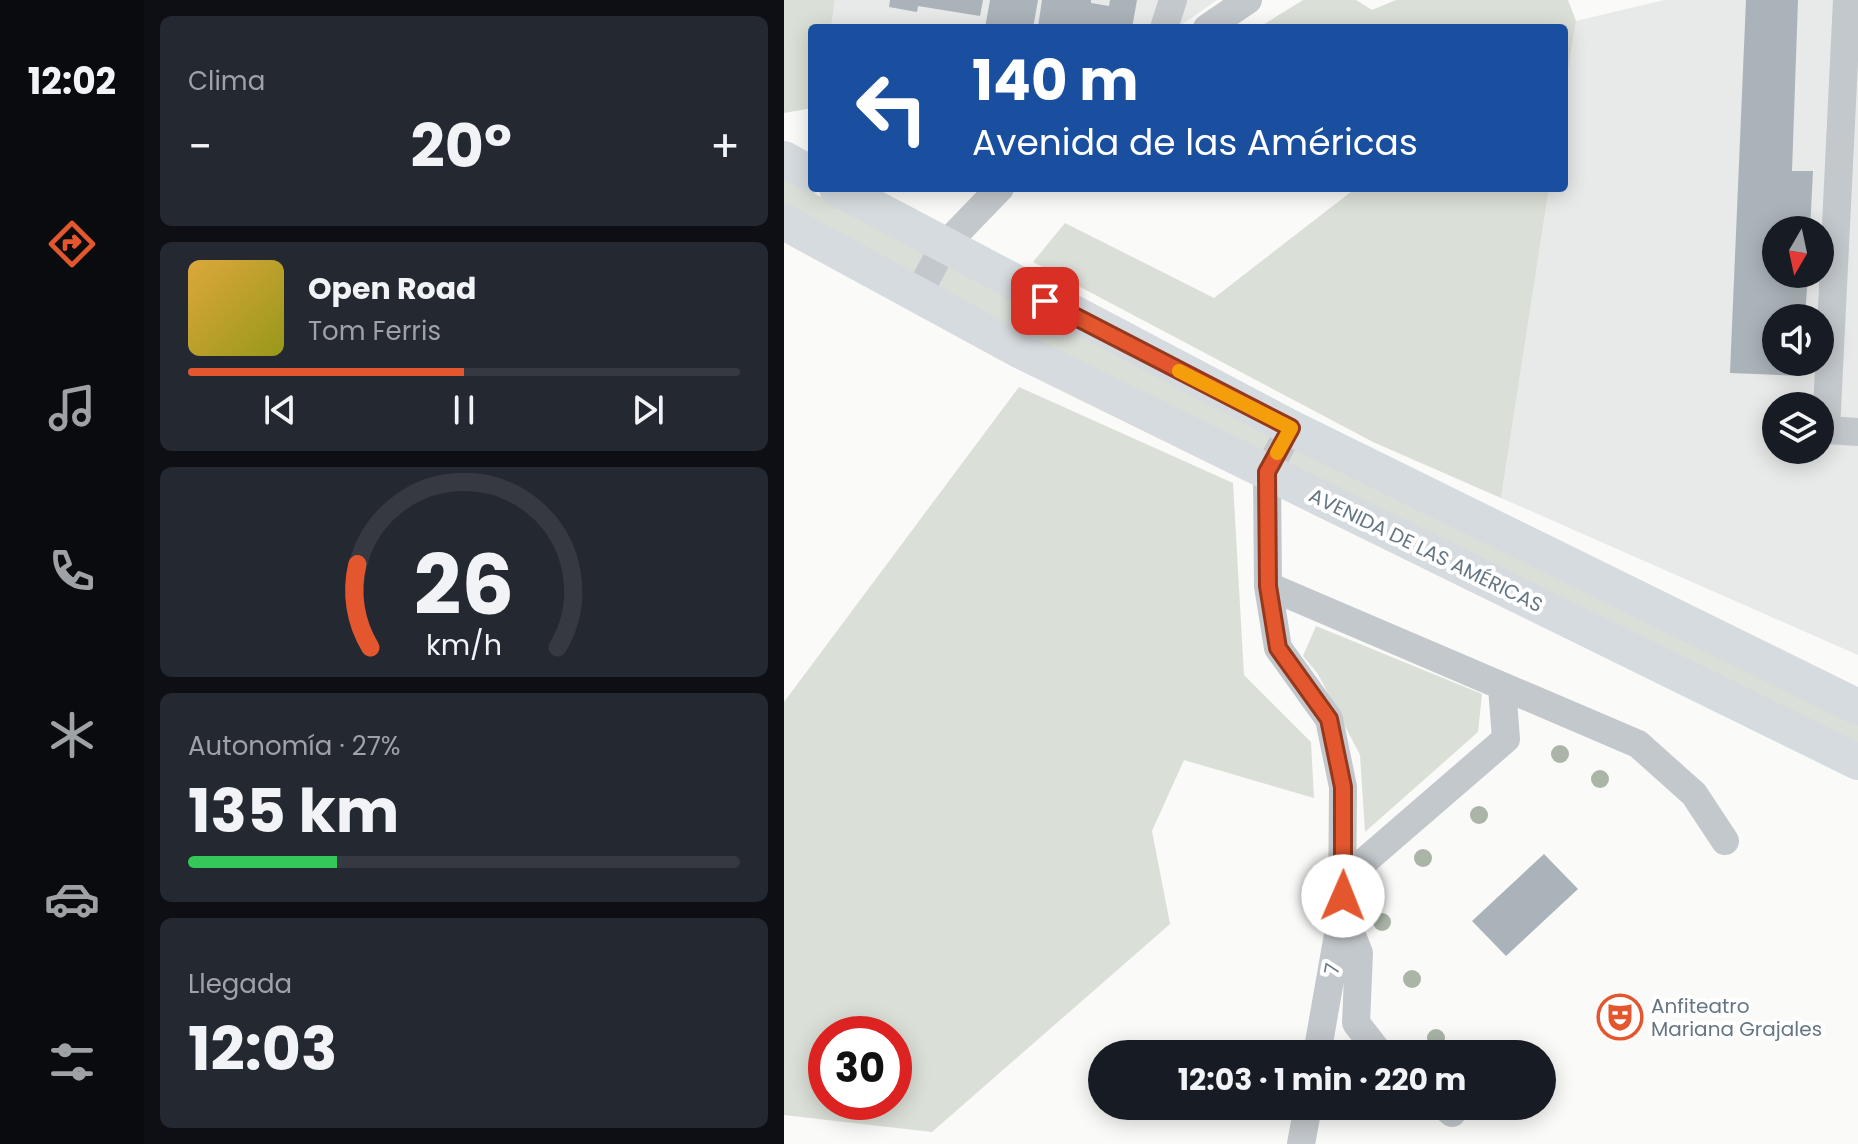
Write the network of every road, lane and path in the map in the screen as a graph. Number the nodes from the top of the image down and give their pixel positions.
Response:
1 (1173, 0) edge
2 (1248, 0) edge
3 (1847, 0) edge
4 (1165, 24) edge
5 (1213, 24) edge
6 (784, 159) edge
7 (808, 173) edge
8 (844, 192) edge
9 (996, 192) edge
10 (784, 222) edge
11 (944, 246) junction
12 (917, 296) junction
13 (1291, 428) junction
14 (1858, 432) edge
15 (1267, 472) junction
16 (1268, 586) junction
17 (1502, 687) junction
18 (1858, 707) edge
19 (1858, 762) edge
20 (1725, 841) dead end
21 (1344, 879) junction
22 (1342, 912) junction
23 (1319, 1040) edge
24 (1369, 1040) edge
25 (1305, 1120) edge
26 (1301, 1144) edge

1 - 4 street
2 - 5 street
3 - 14 street
6 - 7 main road
8 - 11 main road
9 - 11 street
10 - 12 main road, AVENIDA DE LAS AMÉRICAS
11 - 12 street
11 - 13 main road
12 - 15 main road, AVENIDA DE LAS AMÉRICAS
13 - 15 street, 7
13 - 18 main road
15 - 16 street, 7
15 - 19 main road, AVENIDA DE LAS AMÉRICAS
16 - 17 street
16 - 21 street, 7
17 - 20 street
17 - 21 street
21 - 22 street, 7
22 - 23 street, 7
22 - 24 street
25 - 26 street

